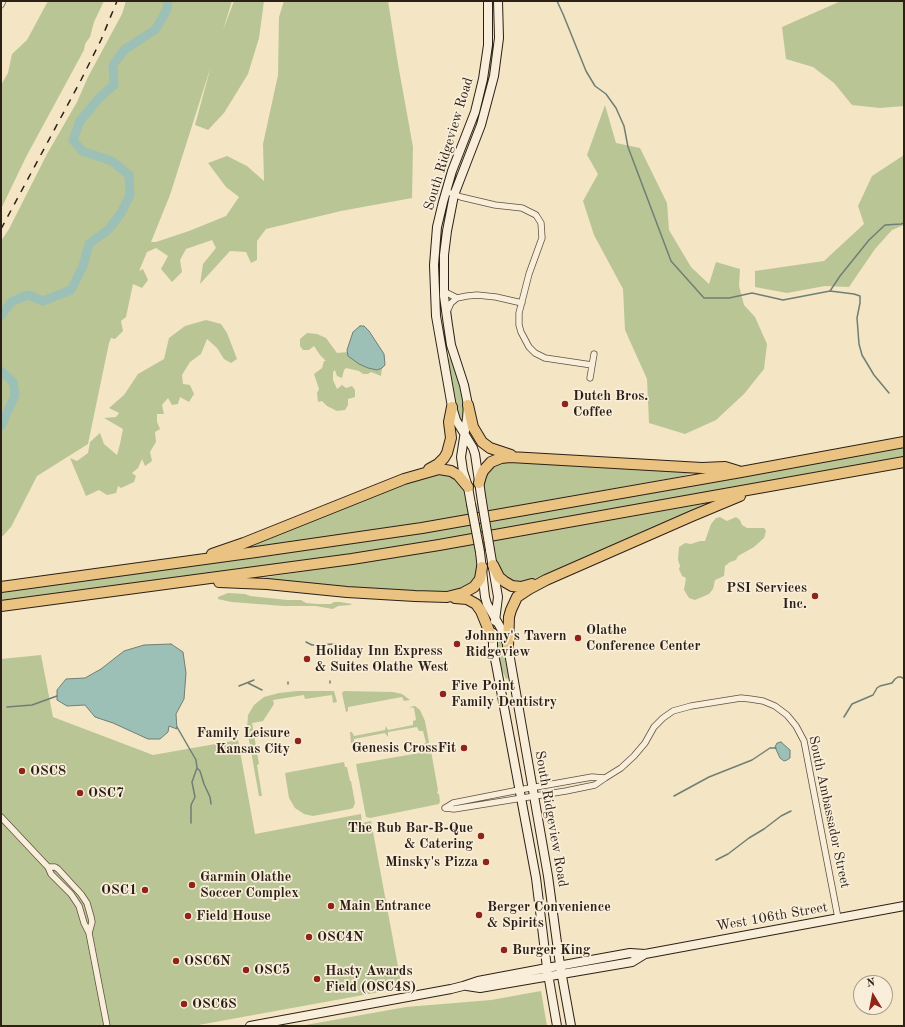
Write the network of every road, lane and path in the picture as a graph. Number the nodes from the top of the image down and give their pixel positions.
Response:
1 (3, 1) edge
2 (488, 1) edge
3 (498, 1) edge
4 (1, 5) edge
5 (489, 36) junction
6 (499, 37) junction
7 (446, 191) junction
8 (454, 195) junction
9 (444, 290) junction
10 (434, 296) junction
11 (457, 298) junction
12 (445, 303) junction
13 (522, 303) junction
14 (446, 314) junction
15 (594, 354) dead end
16 (592, 365) junction
17 (590, 378) dead end
18 (468, 405) junction
19 (452, 407) junction
20 (464, 434) junction
21 (904, 442) edge
22 (523, 457) junction
23 (904, 462) edge
24 (742, 472) junction
25 (404, 479) junction
26 (479, 483) junction
27 (468, 487) junction
28 (756, 489) junction
29 (190, 561) junction
30 (487, 566) junction
31 (203, 579) junction
32 (546, 580) junction
33 (1, 587) edge
34 (447, 597) junction
35 (1, 606) edge
36 (495, 619) junction
37 (492, 638) junction
38 (508, 647) junction
39 (604, 778) junction
40 (534, 792) junction
41 (520, 794) junction
42 (1, 817) edge
43 (904, 906) edge
44 (838, 918) junction
45 (561, 970) junction
46 (548, 972) junction
47 (106, 1026) edge
48 (250, 1026) edge
49 (557, 1026) edge
50 (571, 1026) edge

1 - 4 street
2 - 5 main road, South Ridgeview Road
3 - 6 main road, South Ridgeview Road
5 - 6 main road
5 - 7 main road, South Ridgeview Road
6 - 8 main road, South Ridgeview Road
7 - 8 street
7 - 10 main road, South Ridgeview Road
8 - 9 main road, South Ridgeview Road
8 - 13 street
9 - 11 street
9 - 12 main road, South Ridgeview Road
10 - 12 main road
10 - 19 main road, South Ridgeview Road
11 - 13 street
11 - 14 street
12 - 14 main road, South Ridgeview Road
13 - 16 street
14 - 18 main road, South Ridgeview Road
15 - 16 street
16 - 17 street
18 - 20 main road, South Ridgeview Road
18 - 22 highway
19 - 20 main road, South Ridgeview Road
19 - 25 highway
20 - 26 main road, South Ridgeview Road
20 - 27 main road, South Ridgeview Road
21 - 24 highway
22 - 24 highway
22 - 26 highway
23 - 28 highway
24 - 29 highway
25 - 27 highway
25 - 29 highway
26 - 30 main road, South Ridgeview Road, bridge
27 - 30 main road, South Ridgeview Road, bridge
28 - 31 highway
28 - 32 highway
29 - 33 highway
30 - 32 highway
30 - 34 highway
30 - 36 main road, South Ridgeview Road
30 - 36 main road, South Ridgeview Road
31 - 34 highway
31 - 35 highway
32 - 38 highway
34 - 37 highway
36 - 37 main road, South Ridgeview Road
36 - 38 main road, South Ridgeview Road
37 - 41 main road, South Ridgeview Road
38 - 40 main road, South Ridgeview Road
39 - 40 street
39 - 40 street, South Ambassador Street
39 - 44 street, South Ambassador Street
40 - 41 street
40 - 41 street
40 - 45 main road, South Ridgeview Road
41 - 41 street
41 - 46 main road, South Ridgeview Road
42 - 47 street
43 - 44 main road, West 106th Street
44 - 45 main road, West 106th Street
45 - 46 main road, West 106th Street
45 - 50 main road, South Ridgeview Road
46 - 48 main road, West 106th Street
46 - 49 main road, South Ridgeview Road

